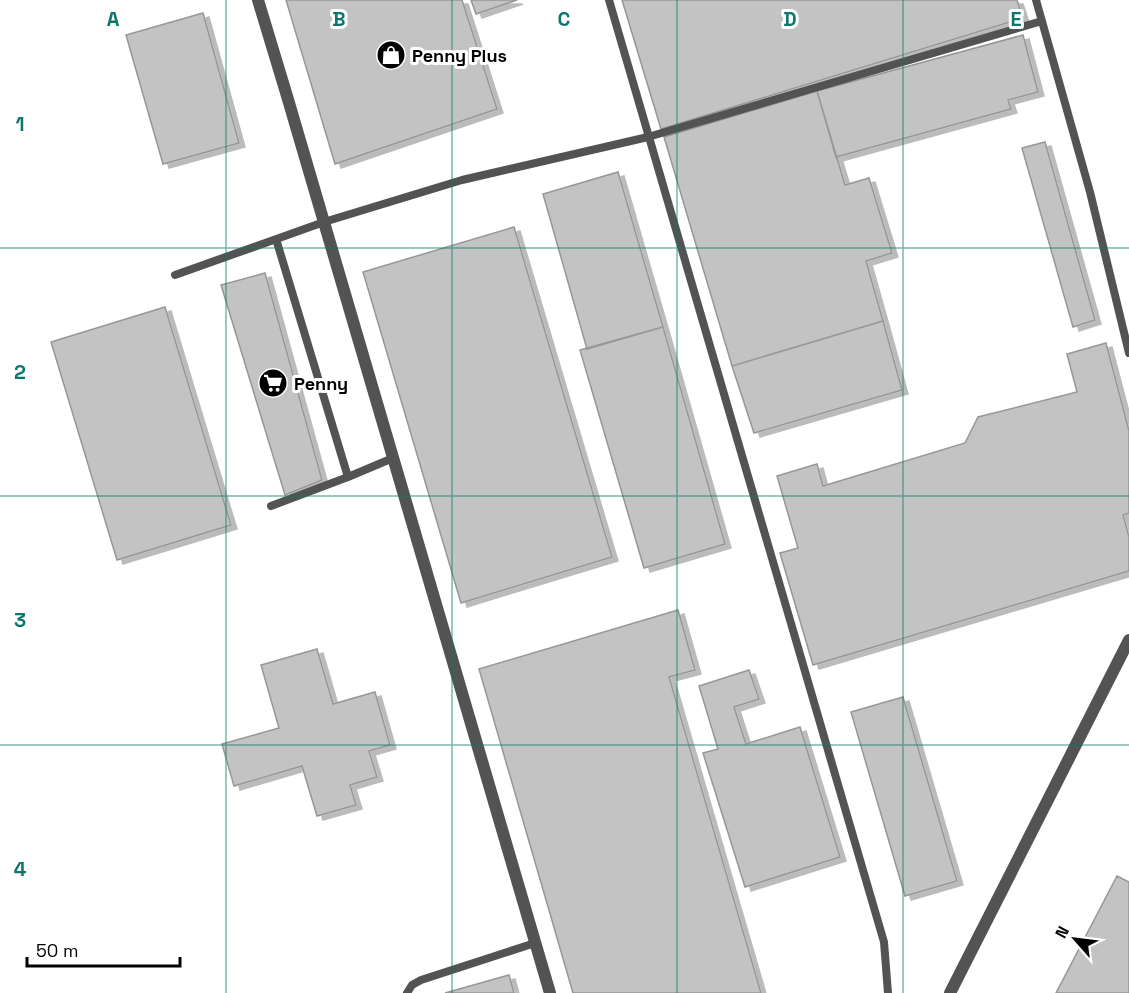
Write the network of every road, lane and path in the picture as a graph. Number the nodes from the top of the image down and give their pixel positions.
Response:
1 (258, 0) edge
2 (609, 0) edge
3 (1036, 0) edge
4 (1042, 21) junction
5 (648, 137) junction
6 (324, 222) junction
7 (276, 239) junction
8 (175, 275) dead end
9 (1129, 353) edge
10 (393, 458) junction
11 (348, 477) junction
12 (271, 506) dead end
13 (1129, 640) edge
14 (535, 943) junction
15 (407, 993) edge
16 (550, 993) edge
17 (888, 993) edge
18 (950, 993) edge

1 - 6 street
2 - 5 lane
3 - 4 lane
4 - 5 lane
4 - 9 lane
5 - 6 lane
5 - 17 lane
6 - 7 lane
6 - 10 street
7 - 8 lane
7 - 11 lane
10 - 11 lane
10 - 14 street
11 - 12 lane
13 - 18 street
14 - 15 lane
14 - 16 street

